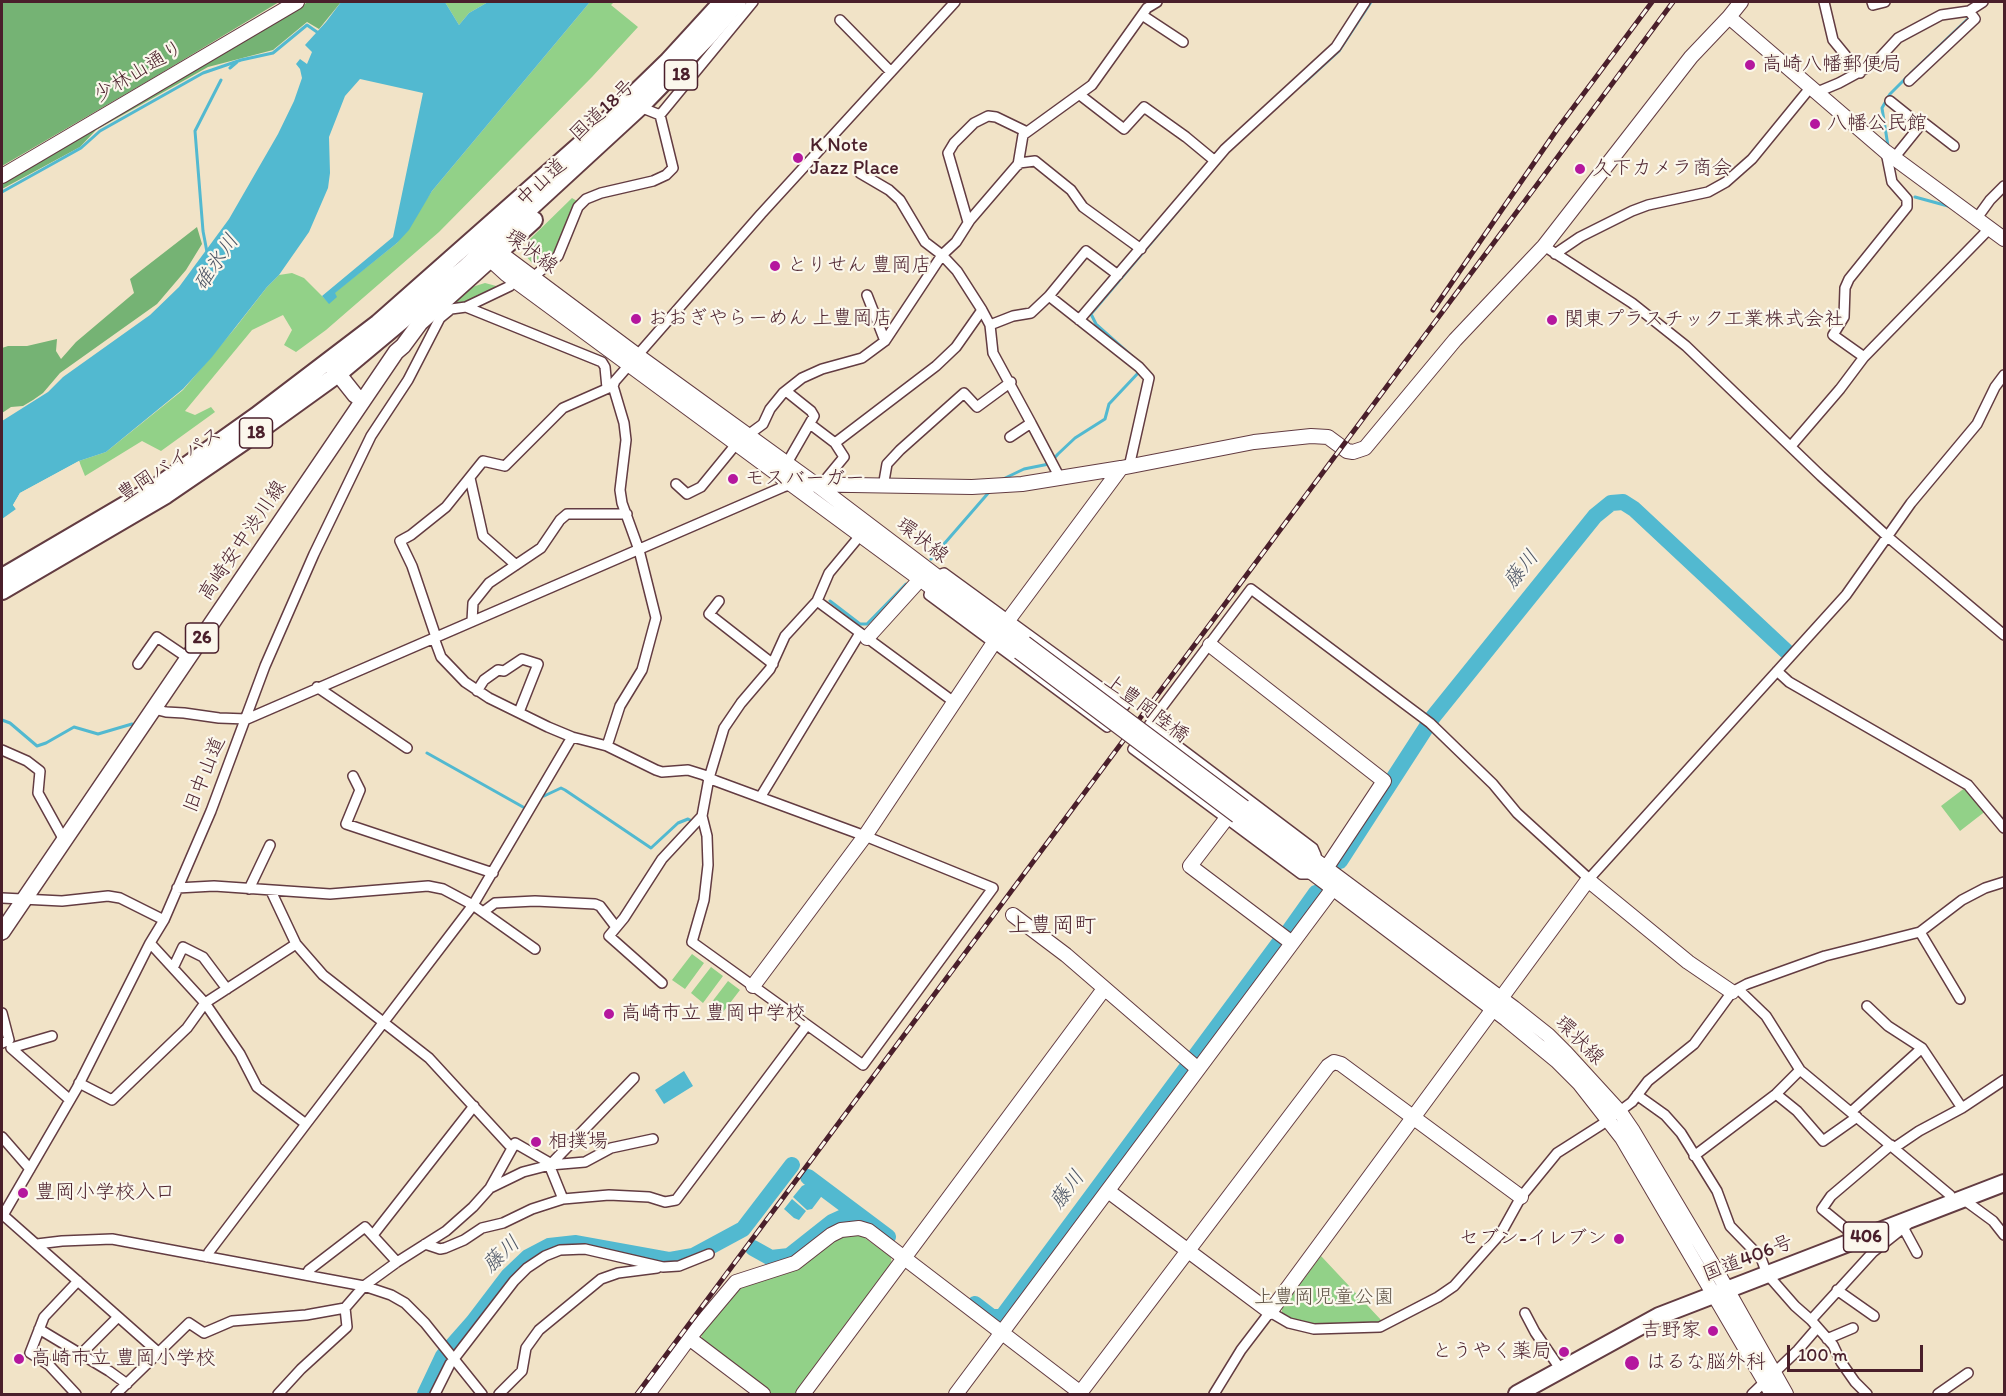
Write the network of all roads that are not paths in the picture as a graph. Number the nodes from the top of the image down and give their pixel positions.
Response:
1 (297, 2) edge
2 (722, 2) edge
3 (738, 2) edge
4 (753, 2) edge
5 (955, 2) edge
6 (1157, 2) edge
7 (1365, 2) edge
8 (1741, 2) edge
9 (1824, 2) edge
10 (1872, 2) edge
11 (1885, 2) edge
12 (1983, 2) edge
13 (1969, 10) junction
14 (1142, 15) junction
15 (1729, 17) junction
16 (840, 21) dead end
17 (1183, 42) dead end
18 (891, 72) junction
19 (1860, 73) junction
20 (1909, 81) dead end
21 (1813, 90) junction
22 (1080, 95) junction
23 (1890, 101) dead end
24 (650, 111) junction
25 (1920, 125) junction
26 (1027, 132) junction
27 (1954, 146) dead end
28 (1890, 155) junction
29 (1215, 161) junction
30 (1018, 165) junction
31 (860, 173) dead end
32 (2, 176) edge
33 (2004, 186) edge
34 (1977, 218) junction
35 (968, 222) junction
36 (1990, 228) junction
37 (2004, 239) edge
38 (488, 249) junction
39 (1141, 249) junction
40 (1549, 250) junction
41 (942, 255) junction
42 (1118, 274) junction
43 (532, 278) junction
44 (514, 280) junction
45 (867, 295) dead end
46 (1049, 296) junction
47 (466, 307) junction
48 (982, 310) junction
49 (1079, 320) junction
50 (990, 325) junction
51 (885, 341) junction
52 (403, 346) junction
53 (419, 356) junction
54 (1864, 357) junction
55 (633, 360) junction
56 (333, 368) junction
57 (2004, 375) edge
58 (1011, 382) junction
59 (610, 387) junction
60 (786, 391) junction
61 (362, 400) junction
62 (1031, 423) junction
63 (810, 424) junction
64 (1010, 437) dead end
65 (742, 439) junction
66 (835, 443) junction
67 (1791, 446) junction
68 (787, 463) junction
69 (1125, 467) junction
70 (470, 478) junction
71 (1060, 478) junction
72 (676, 484) dead end
73 (793, 484) junction
74 (824, 486) junction
75 (883, 487) junction
76 (627, 514) junction
77 (869, 524) junction
78 (860, 535) junction
79 (1888, 537) junction
80 (639, 550) junction
81 (516, 565) junction
82 (2, 577) edge
83 (929, 579) junction
84 (2, 591) edge
85 (719, 601) dead end
86 (817, 601) junction
87 (1009, 619) junction
88 (472, 621) junction
89 (2004, 635) edge
90 (864, 636) junction
91 (435, 637) junction
92 (993, 644) junction
93 (1210, 645) junction
94 (1022, 647) joint
95 (188, 658) junction
96 (138, 664) dead end
97 (773, 664) junction
98 (1777, 671) junction
99 (317, 687) junction
100 (477, 691) junction
101 (954, 702) junction
102 (154, 709) junction
103 (519, 712) junction
104 (247, 719) junction
105 (1150, 725) junction
106 (572, 737) junction
107 (608, 746) junction
108 (407, 748) dead end
109 (2, 750) edge
110 (353, 776) dead end
111 (709, 778) junction
112 (761, 796) junction
113 (1239, 811) junction
114 (702, 816) junction
115 (2004, 828) edge
116 (865, 836) junction
117 (64, 840) junction
118 (270, 845) dead end
119 (1318, 871) junction
120 (493, 873) junction
121 (1588, 880) junction
122 (2004, 882) edge
123 (1336, 884) junction
124 (177, 888) junction
125 (249, 889) junction
126 (271, 891) junction
127 (2, 898) edge
128 (25, 898) junction
129 (473, 905) junction
130 (483, 912) junction
131 (1013, 915) dead end
132 (164, 920) junction
133 (616, 927) junction
134 (2, 932) edge
135 (1920, 932) junction
136 (150, 943) junction
137 (1292, 943) junction
138 (296, 944) junction
139 (535, 949) dead end
140 (173, 968) junction
141 (662, 983) dead end
142 (753, 986) junction
143 (227, 989) junction
144 (1104, 989) junction
145 (1735, 990) junction
146 (1960, 999) dead end
147 (205, 1003) junction
148 (1496, 1004) junction
149 (1868, 1006) dead end
150 (2, 1013) edge
151 (383, 1023) junction
152 (807, 1025) junction
153 (52, 1036) dead end
154 (2, 1042) edge
155 (1922, 1048) junction
156 (1198, 1069) junction
157 (1800, 1070) junction
158 (634, 1078) dead end
159 (2004, 1080) edge
160 (79, 1083) junction
161 (1776, 1094) junction
162 (1638, 1095) junction
163 (70, 1100) junction
164 (474, 1106) junction
165 (1962, 1108) junction
166 (1614, 1115) junction
167 (1854, 1115) junction
168 (1412, 1118) junction
169 (306, 1124) junction
170 (2, 1137) edge
171 (653, 1139) dead end
172 (513, 1147) junction
173 (1893, 1147) junction
174 (1694, 1156) junction
175 (550, 1166) junction
176 (30, 1169) junction
177 (2004, 1183) edge
178 (490, 1188) junction
179 (1108, 1191) junction
180 (1521, 1197) junction
181 (563, 1199) junction
182 (1958, 1201) junction
183 (2, 1216) edge
184 (1910, 1223) junction
185 (374, 1234) junction
186 (2004, 1235) edge
187 (1857, 1240) junction
188 (37, 1244) junction
189 (424, 1244) junction
190 (1189, 1251) junction
191 (1917, 1253) dead end
192 (709, 1254) dead end
193 (207, 1257) junction
194 (905, 1258) junction
195 (397, 1262) junction
196 (663, 1267) junction
197 (1767, 1274) junction
198 (306, 1275) junction
199 (78, 1281) junction
200 (364, 1286) junction
201 (1837, 1290) junction
202 (1720, 1292) junction
203 (345, 1308) junction
204 (1270, 1312) junction
205 (1525, 1314) dead end
206 (1874, 1316) dead end
207 (118, 1317) junction
208 (1811, 1320) junction
209 (1817, 1328) junction
210 (1853, 1328) dead end
211 (39, 1329) junction
212 (1002, 1333) junction
213 (689, 1338) junction
214 (1827, 1339) junction
215 (158, 1352) junction
216 (81, 1354) junction
217 (453, 1358) junction
218 (1561, 1370) junction
219 (1968, 1373) dead end
220 (1769, 1377) junction
221 (127, 1388) edge
222 (1081, 1394) edge
223 (76, 1395) edge
224 (116, 1395) edge
225 (278, 1395) edge
226 (435, 1395) edge
227 (482, 1395) edge
228 (499, 1395) edge
229 (648, 1395) edge
230 (763, 1395) edge
231 (803, 1395) edge
232 (956, 1395) edge
233 (1214, 1395) edge
234 (1517, 1395) edge
235 (1752, 1395) edge
236 (1772, 1395) edge
237 (1786, 1395) edge
238 (1867, 1395) edge
239 (1938, 1395) edge

1 - 32 street, 少林山通り
2 - 38 highway, 国道18号 / 18
3 - 24 highway, 国道18号 / 18
4 - 24 street
5 - 18 street
6 - 14 street
7 - 29 street
8 - 15 street
9 - 19 street
10 - 11 street
12 - 13 street
13 - 19 street
13 - 20 street
14 - 17 street
14 - 22 street
15 - 21 street
15 - 40 street
16 - 18 street
18 - 55 street
19 - 21 street
21 - 28 street
21 - 40 street
22 - 26 street
22 - 29 street
23 - 25 street
24 - 38 highway, 中山道 / 18
24 - 43 street
25 - 27 street
25 - 28 street
26 - 30 street
26 - 35 street
28 - 34 street
28 - 54 street
29 - 39 street
30 - 35 street
30 - 39 street
31 - 41 street
33 - 34 street
34 - 36 street
35 - 41 street
36 - 37 street
36 - 54 street
38 - 43 street, 環状線
38 - 44 street, 環状線
38 - 52 main road, 高崎安中渋川線 / 26
38 - 56 highway, 豊岡バイパス / 18
39 - 42 street
40 - 67 street
40 - 69 street
41 - 48 street
41 - 51 street
42 - 46 street
42 - 49 street
43 - 55 street, 環状線
44 - 47 street, 旧中山道
44 - 55 street, 環状線
45 - 51 street
46 - 49 street
46 - 50 street
47 - 53 street, 旧中山道
47 - 59 street
48 - 50 street
48 - 66 street
49 - 69 street
50 - 58 street
51 - 60 street
52 - 53 street
52 - 61 main road, 高崎安中渋川線 / 26
53 - 104 street, 旧中山道
54 - 67 street
55 - 59 street
55 - 65 street, 環状線
56 - 61 main road
56 - 82 highway, 豊岡バイパス / 18
56 - 84 highway, 豊岡バイパス / 18
57 - 79 street
58 - 62 street
58 - 75 street
59 - 70 street
59 - 76 street
60 - 63 street
60 - 65 street
61 - 95 main road, 高崎安中渋川線 / 26
62 - 64 street
62 - 71 street
63 - 66 street
63 - 68 street
65 - 68 street, 環状線
65 - 72 street
65 - 73 street, 環状線
66 - 74 street
67 - 79 street
68 - 74 street, 環状線
69 - 71 street
69 - 87 street
70 - 81 street
70 - 91 street
71 - 75 street
73 - 74 street
73 - 78 street, 環状線
73 - 80 street
74 - 75 street
74 - 77 street, 環状線
76 - 80 street
76 - 81 street
77 - 78 street
77 - 83 street, 環状線
78 - 83 street, 環状線
78 - 86 street
79 - 89 street
79 - 98 street
80 - 88 street
80 - 107 street
81 - 88 street
83 - 87 street
83 - 90 street
83 - 92 street
83 - 94 street, 環状線
85 - 97 street
86 - 90 street
86 - 97 street
87 - 92 street
88 - 91 street
90 - 101 street
90 - 112 street
91 - 99 street
91 - 100 street
92 - 101 street
93 - 105 street
93 - 119 street
93 - 121 street
94 - 113 street, 上豊岡陸橋, bridge
95 - 96 street
95 - 102 main road, 高崎安中渋川線 / 26
97 - 111 street
98 - 115 street
98 - 121 street
99 - 104 street
99 - 108 street
100 - 103 street
100 - 103 street
101 - 116 street
102 - 104 street
102 - 117 main road, 高崎安中渋川線 / 26
103 - 106 street
104 - 124 street, 旧中山道
105 - 113 street
105 - 113 street
106 - 107 street
106 - 120 street
107 - 111 street
109 - 117 street
110 - 120 street
111 - 112 street
111 - 114 street
112 - 116 street
113 - 119 street, 環状線
113 - 119 street
113 - 137 street
114 - 133 street
114 - 142 street
116 - 142 street
116 - 152 street
117 - 128 main road, 高崎安中渋川線 / 26
118 - 125 street
119 - 123 street, 環状線
120 - 129 street
121 - 145 street
121 - 148 street
122 - 135 street
123 - 137 street
123 - 148 street, 環状線
124 - 125 street
124 - 132 street, 旧中山道
125 - 126 street
126 - 129 street
126 - 138 street
127 - 128 street
128 - 132 street
128 - 134 main road, 高崎安中渋川線 / 26
129 - 130 street
129 - 151 street
130 - 133 street
130 - 139 street
131 - 144 street
132 - 136 street, 旧中山道
133 - 141 street
135 - 145 street
135 - 146 street
136 - 140 street
136 - 160 street, 旧中山道
137 - 156 street
138 - 143 street
138 - 151 street
140 - 143 street
140 - 147 street
142 - 152 street
143 - 147 street
144 - 156 street
144 - 194 street
145 - 157 street
145 - 162 street
147 - 160 street
147 - 169 street
148 - 166 street, 環状線
148 - 168 street
149 - 155 street
150 - 154 street
151 - 164 street
151 - 169 street
152 - 181 street
153 - 163 street
155 - 165 street
155 - 167 street
156 - 179 street
157 - 161 street
157 - 167 street
158 - 175 street
159 - 165 street
160 - 163 street, 旧中山道
161 - 167 street
161 - 174 street
162 - 166 street
162 - 174 street
163 - 176 street, 旧中山道
164 - 172 street
164 - 185 street
165 - 173 street
166 - 180 street
166 - 202 street, 環状線
167 - 173 street
168 - 180 street
168 - 190 street
168 - 204 street
169 - 193 street
170 - 176 street
171 - 175 street
172 - 175 street
172 - 178 street
173 - 182 street
173 - 187 street
174 - 197 street
175 - 178 street
175 - 181 street
176 - 183 street, 旧中山道
177 - 182 highway, 国道406号 / 406
178 - 189 street
179 - 190 street
179 - 212 street
180 - 204 street
181 - 189 street
182 - 184 highway, 国道406号 / 406
182 - 186 street
183 - 188 street
184 - 187 highway, 国道406号 / 406
184 - 191 street
184 - 201 street
185 - 195 street
185 - 198 street
187 - 197 highway, 国道406号 / 406
188 - 193 street
188 - 199 street
189 - 195 street
190 - 204 street
190 - 222 street
192 - 196 street
193 - 198 street
194 - 212 street
194 - 213 street
194 - 231 street
195 - 200 street
196 - 217 street
196 - 228 street
197 - 202 highway, 国道406号 / 406
197 - 208 street
198 - 200 street
199 - 207 street
199 - 211 street
200 - 203 street
200 - 217 street
201 - 206 street
201 - 208 street
202 - 218 highway, 国道406号 / 406
202 - 220 street, 環状線
203 - 215 street
203 - 225 street
204 - 233 street
205 - 218 street
207 - 215 street
207 - 216 street
208 - 209 street
209 - 214 street
209 - 220 street
210 - 214 street
211 - 216 street
211 - 223 street
212 - 222 street
212 - 232 street
213 - 229 street
213 - 230 street
214 - 238 street
215 - 221 street
216 - 221 street
217 - 226 street
217 - 227 street
218 - 234 highway, 国道406号 / 406
219 - 239 street
220 - 235 street
220 - 236 street, 環状線
220 - 237 street, 環状線
221 - 224 street

